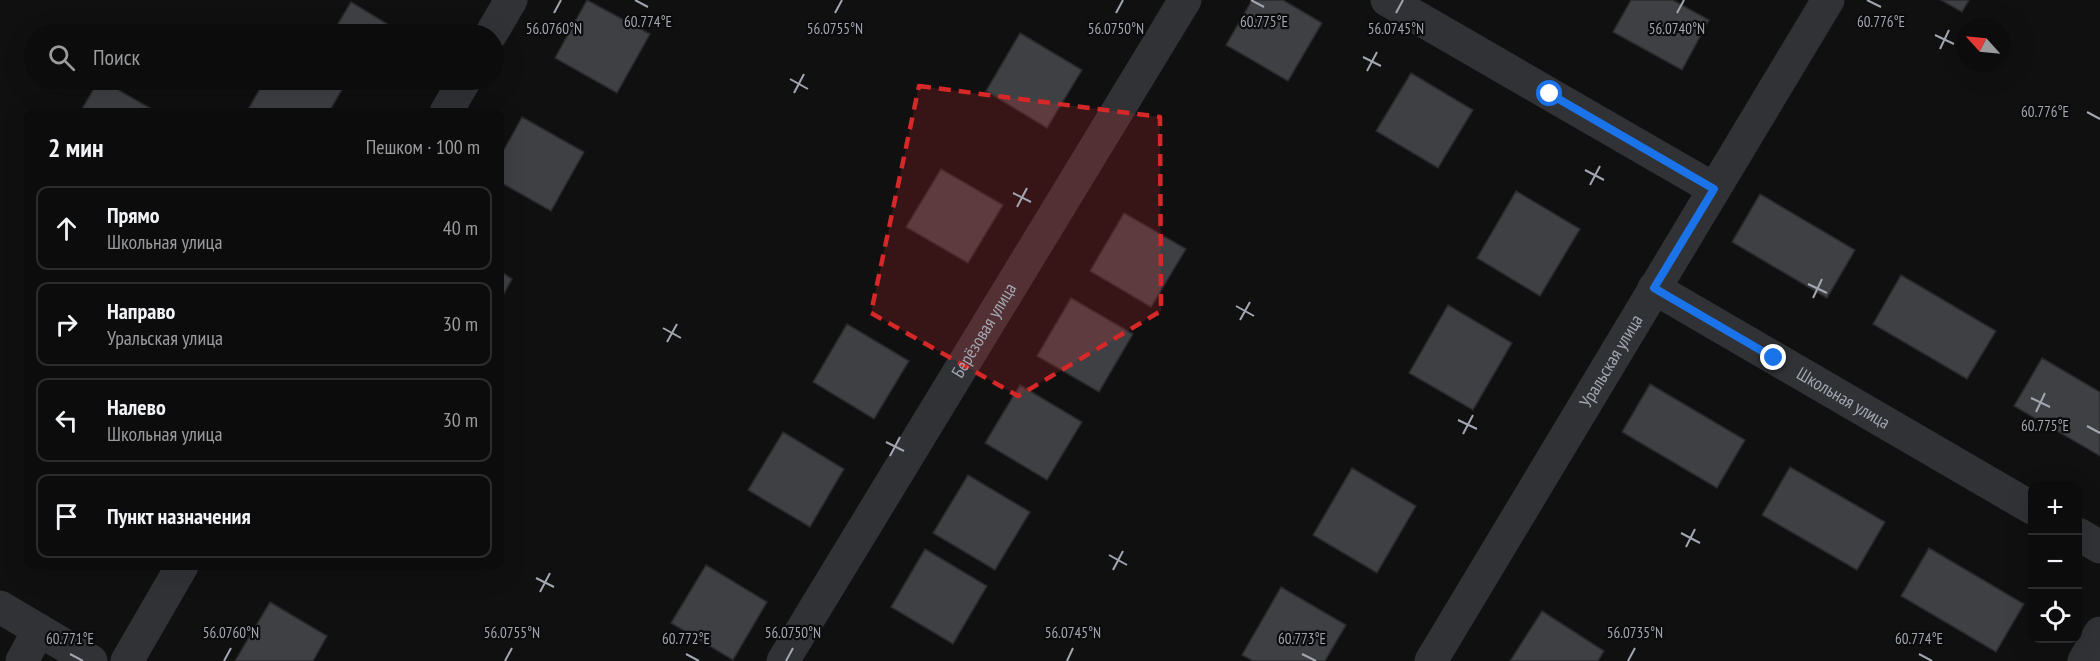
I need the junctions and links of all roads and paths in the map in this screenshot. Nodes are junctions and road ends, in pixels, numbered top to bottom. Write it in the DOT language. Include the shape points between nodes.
graph roads {
  1 [pos="511,0"];
  2 [pos="1185,0"];
  3 [pos="1387,0"];
  4 [pos="1828,0"];
  5 [pos="497,24"];
  6 [pos="459,90"];
  7 [pos="448,108"];
  8 [pos="1714,189"];
  9 [pos="1654,288"];
  10 [pos="2028,506"];
  11 [pos="2080,535"];
  12 [pos="2100,547"];
  13 [pos="180,570"];
  14 [pos="0,607"];
  15 [pos="39,630"];
  16 [pos="2100,633"];
  17 [pos="21,661"];
  18 [pos="91,661"];
  19 [pos="127,661"];
  20 [pos="783,661"];
  21 [pos="1431,661"];
  22 [pos="2084,661"];
  1 -- 5 [label="street"];
  2 -- 20 [label="street, Берёзовая улица"];
  3 -- 8 [label="street"];
  4 -- 8 [label="street, Уральская улица"];
  6 -- 7 [label="street"];
  8 -- 9 [label="street, Уральская улица"];
  9 -- 10 [label="street, Школьная улица"];
  9 -- 21 [label="street, Уральская улица"];
  11 -- 12 [label="street"];
  13 -- 19 [label="street"];
  14 -- 15 [label="street"];
  15 -- 17 [label="street"];
  15 -- 18 [label="street"];
  16 -- 22 [label="street"];
}
